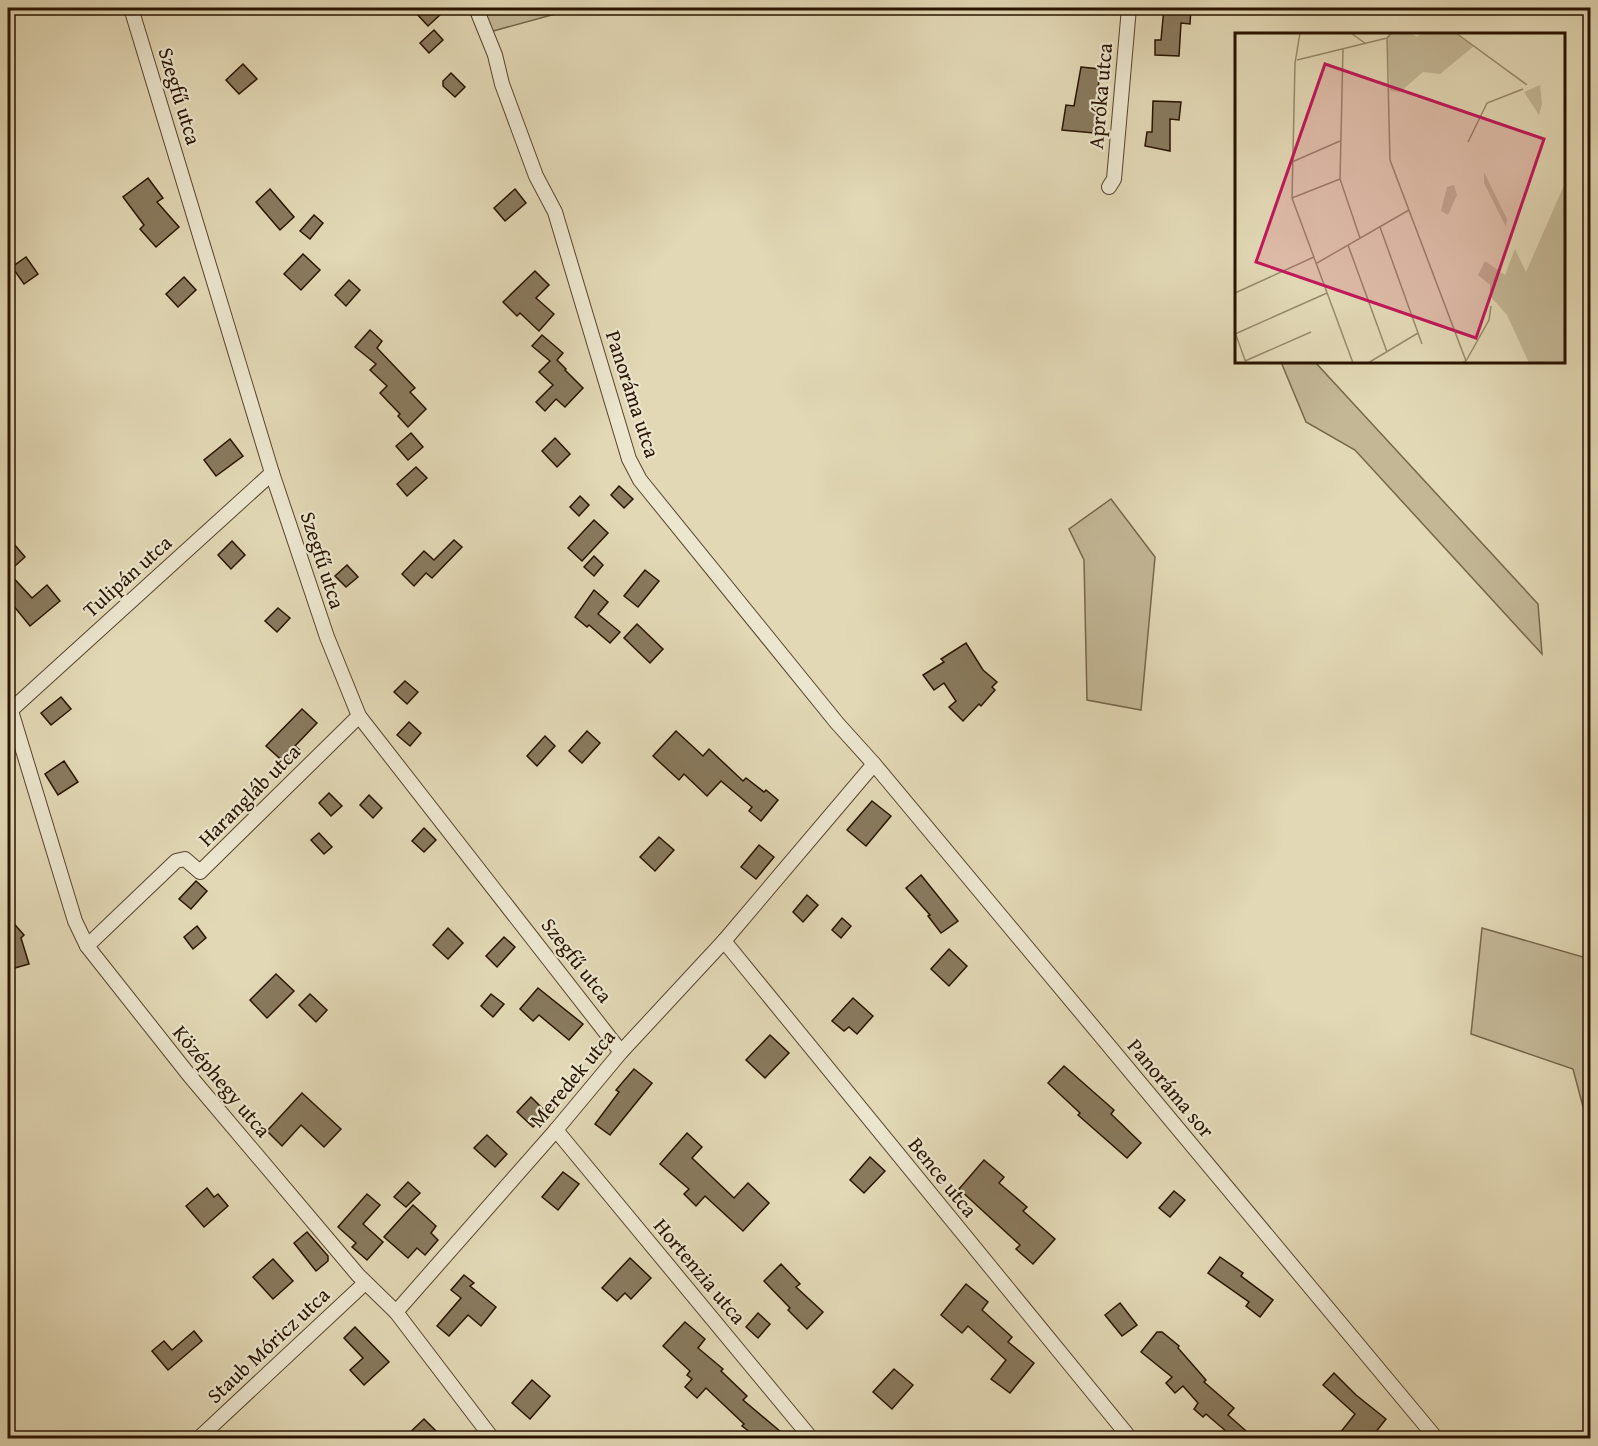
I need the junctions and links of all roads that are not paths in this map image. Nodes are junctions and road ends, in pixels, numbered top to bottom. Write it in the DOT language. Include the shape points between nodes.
graph roads {
  1 [pos="131,8"];
  2 [pos="476,8"];
  3 [pos="1130,8"];
  4 [pos="1109,187"];
  5 [pos="272,473"];
  6 [pos="9,706"];
  7 [pos="359,716"];
  8 [pos="874,764"];
  9 [pos="724,942"];
  10 [pos="87,946"];
  11 [pos="621,1052"];
  12 [pos="556,1130"];
  13 [pos="365,1282"];
  14 [pos="396,1312"];
  15 [pos="199,1438"];
  16 [pos="492,1438"];
  17 [pos="811,1438"];
  18 [pos="1130,1438"];
  19 [pos="1436,1438"];
  1 -- 5 [label="street, Szegfű utca"];
  2 -- 8 [label="street, Panoráma utca" via="536,176 555,212 629,459 640,480"];
  3 -- 4 [label="street, Apróka utca" via="1114,179"];
  5 -- 6 [label="street, Tulipán utca"];
  5 -- 7 [label="street, Szegfű utca" via="327,637"];
  6 -- 10 [label="street, Középhegy utca" via="75,921"];
  7 -- 10 [label="street, Harangláb utca" via="200,872 185,859 176,861"];
  7 -- 11 [label="street, Szegfű utca"];
  8 -- 9 [label="street, Meredek utca"];
  8 -- 19 [label="street, Panoráma sor"];
  9 -- 11 [label="street, Meredek utca"];
  9 -- 18 [label="street, Bence utca"];
  10 -- 13 [label="street, Középhegy utca" via="189,1075"];
  11 -- 12 [label="street, Meredek utca"];
  12 -- 14 [label="street, Meredek utca"];
  12 -- 17 [label="street, Hortenzia utca"];
  13 -- 14 [label="street, Középhegy utca"];
  13 -- 15 [label="street, Staub Móricz utca"];
  14 -- 16 [label="street, Középhegy utca"];
}
